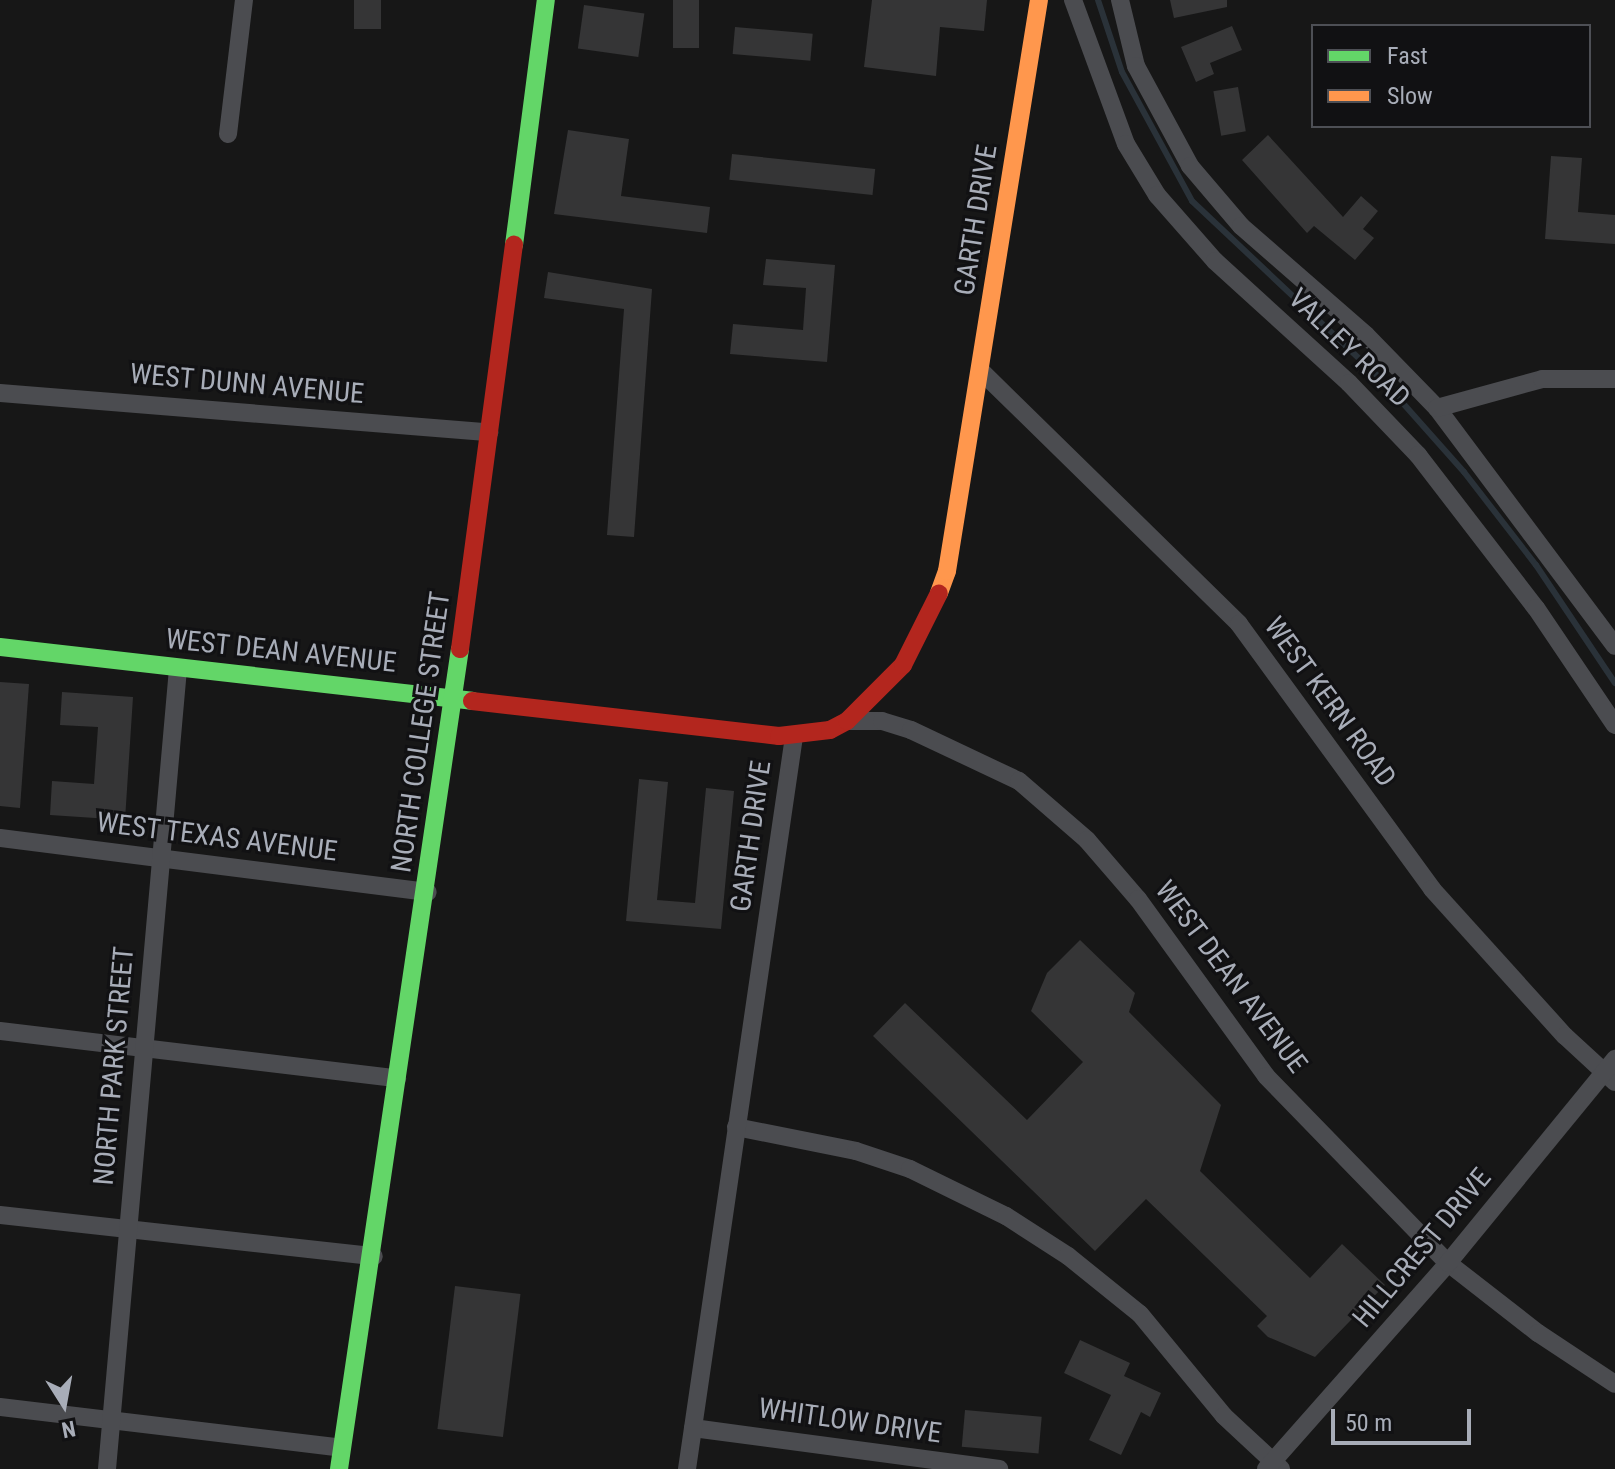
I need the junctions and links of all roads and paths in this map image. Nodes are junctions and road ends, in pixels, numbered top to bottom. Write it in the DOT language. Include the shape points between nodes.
graph roads {
  1 [pos="244,0"];
  2 [pos="546,0"];
  3 [pos="1039,0"];
  4 [pos="1073,0"];
  5 [pos="1120,0"];
  6 [pos="228,134"];
  7 [pos="981,371"];
  8 [pos="1615,379"];
  9 [pos="0,393"];
  10 [pos="1437,408"];
  11 [pos="489,432"];
  12 [pos="1615,646"];
  13 [pos="0,647"];
  14 [pos="178,669"];
  15 [pos="455,698"];
  16 [pos="847,721"];
  17 [pos="1615,725"];
  18 [pos="794,736"];
  19 [pos="0,838"];
  20 [pos="160,858"];
  21 [pos="428,892"];
  22 [pos="0,1031"];
  23 [pos="144,1048"];
  24 [pos="1611,1071"];
  25 [pos="397,1078"];
  26 [pos="736,1127"];
  27 [pos="0,1215"];
  28 [pos="129,1229"];
  29 [pos="374,1256"];
  30 [pos="1448,1263"];
  31 [pos="1615,1384"];
  32 [pos="0,1407"];
  33 [pos="112,1420"];
  34 [pos="693,1428"];
  35 [pos="342,1448"];
  36 [pos="1274,1467"];
  37 [pos="107,1469"];
  38 [pos="339,1469"];
  39 [pos="687,1469"];
  40 [pos="999,1469"];
  1 -- 6 [label="street"];
  2 -- 11 [label="street, NORTH COLLEGE STREET"];
  3 -- 7 [label="street, GARTH DRIVE"];
  4 -- 17 [label="street, VALLEY ROAD" via="1126,144 1157,195 1215,261 1418,455 1536,608"];
  5 -- 10 [label="street" via="1136,66 1190,166 1241,226 1366,335"];
  7 -- 16 [label="street, GARTH DRIVE" via="950,556 928,623 903,665"];
  7 -- 24 [label="street, WEST KERN ROAD" via="1239,624 1432,889"];
  8 -- 10 [label="street" via="1542,379"];
  9 -- 11 [label="street, WEST DUNN AVENUE"];
  10 -- 12 [label="street"];
  11 -- 15 [label="street, NORTH COLLEGE STREET"];
  13 -- 14 [label="street, WEST DEAN AVENUE"];
  14 -- 15 [label="street, WEST DEAN AVENUE"];
  14 -- 20 [label="street, NORTH PARK STREET"];
  15 -- 18 [label="street, WEST DEAN AVENUE"];
  15 -- 21 [label="street, NORTH COLLEGE STREET"];
  16 -- 18 [label="street, GARTH DRIVE" via="830,730"];
  16 -- 30 [label="street, WEST DEAN AVENUE" via="882,721 977,757 1019,781 1087,840 1169,940 1266,1076"];
  18 -- 26 [label="street, GARTH DRIVE"];
  19 -- 20 [label="street, WEST TEXAS AVENUE"];
  20 -- 21 [label="street, WEST TEXAS AVENUE"];
  20 -- 23 [label="street, NORTH PARK STREET"];
  21 -- 25 [label="street, NORTH COLLEGE STREET"];
  22 -- 23 [label="street"];
  23 -- 25 [label="street"];
  23 -- 28 [label="street, NORTH PARK STREET"];
  24 -- 30 [label="street, HILLCREST DRIVE"];
  25 -- 29 [label="street, NORTH COLLEGE STREET"];
  26 -- 34 [label="street, GARTH DRIVE"];
  26 -- 36 [label="street" via="812,1139 869,1156 1006,1216 1068,1256 1140,1314 1224,1416"];
  27 -- 28 [label="street"];
  28 -- 29 [label="street"];
  28 -- 33 [label="street, NORTH PARK STREET"];
  29 -- 35 [label="street, NORTH COLLEGE STREET"];
  30 -- 31 [label="street, WEST DEAN AVENUE"];
  30 -- 36 [label="street, HILLCREST DRIVE"];
  32 -- 33 [label="street"];
  33 -- 35 [label="street"];
  33 -- 37 [label="street, NORTH PARK STREET"];
  34 -- 39 [label="street, GARTH DRIVE"];
  34 -- 40 [label="street, WHITLOW DRIVE"];
  35 -- 38 [label="street, NORTH COLLEGE STREET"];
}
